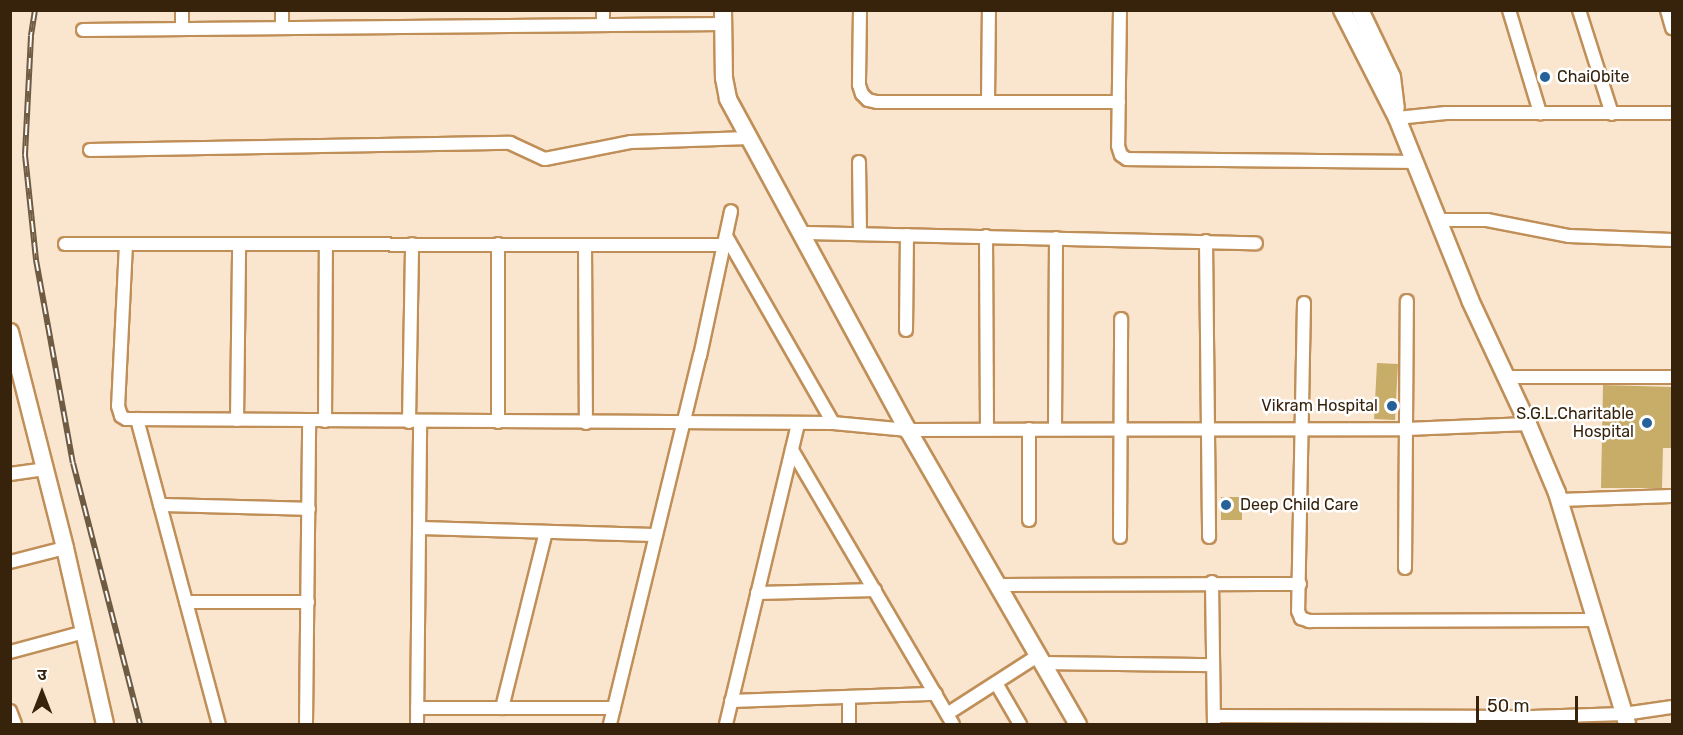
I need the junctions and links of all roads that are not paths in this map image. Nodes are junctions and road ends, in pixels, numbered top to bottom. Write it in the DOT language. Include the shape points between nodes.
graph roads {
  1 [pos="182,10"];
  2 [pos="282,10"];
  3 [pos="603,10"];
  4 [pos="860,10"];
  5 [pos="989,10"];
  6 [pos="1120,10"];
  7 [pos="1342,10"];
  8 [pos="1360,10"];
  9 [pos="1509,10"];
  10 [pos="1579,10"];
  11 [pos="1667,10"];
  12 [pos="723,17"];
  13 [pos="603,25"];
  14 [pos="282,28"];
  15 [pos="1672,28"];
  16 [pos="182,29"];
  17 [pos="83,30"];
  18 [pos="988,101"];
  19 [pos="1119,102"];
  20 [pos="1540,113"];
  21 [pos="1672,113"];
  22 [pos="1612,114"];
  23 [pos="1396,118"];
  24 [pos="749,138"];
  25 [pos="90,150"];
  26 [pos="860,162"];
  27 [pos="1415,162"];
  28 [pos="731,211"];
  29 [pos="1438,220"];
  30 [pos="802,233"];
  31 [pos="860,234"];
  32 [pos="907,235"];
  33 [pos="986,236"];
  34 [pos="1056,238"];
  35 [pos="725,240"];
  36 [pos="1672,240"];
  37 [pos="1206,242"];
  38 [pos="1256,243"];
  39 [pos="65,244"];
  40 [pos="126,244"];
  41 [pos="239,244"];
  42 [pos="326,244"];
  43 [pos="412,244"];
  44 [pos="498,244"];
  45 [pos="585,245"];
  46 [pos="1407,301"];
  47 [pos="1304,303"];
  48 [pos="1121,319"];
  49 [pos="906,330"];
  50 [pos="10,332"];
  51 [pos="16,374"];
  52 [pos="1504,377"];
  53 [pos="1672,377"];
  54 [pos="137,419"];
  55 [pos="237,420"];
  56 [pos="309,421"];
  57 [pos="325,421"];
  58 [pos="415,422"];
  59 [pos="498,422"];
  60 [pos="586,423"];
  61 [pos="798,423"];
  62 [pos="833,423"];
  63 [pos="683,424"];
  64 [pos="1528,424"];
  65 [pos="987,429"];
  66 [pos="1029,429"];
  67 [pos="1055,429"];
  68 [pos="1120,429"];
  69 [pos="1206,429"];
  70 [pos="1302,429"];
  71 [pos="1406,429"];
  72 [pos="908,430"];
  73 [pos="792,450"];
  74 [pos="45,470"];
  75 [pos="10,474"];
  76 [pos="1672,496"];
  77 [pos="1559,500"];
  78 [pos="160,505"];
  79 [pos="309,509"];
  80 [pos="1029,520"];
  81 [pos="419,528"];
  82 [pos="546,532"];
  83 [pos="656,535"];
  84 [pos="1120,537"];
  85 [pos="1209,537"];
  86 [pos="65,548"];
  87 [pos="10,562"];
  88 [pos="1406,567"];
  89 [pos="1212,582"];
  90 [pos="1300,584"];
  91 [pos="999,585"];
  92 [pos="875,591"];
  93 [pos="757,592"];
  94 [pos="186,602"];
  95 [pos="308,602"];
  96 [pos="1595,620"];
  97 [pos="84,632"];
  98 [pos="10,652"];
  99 [pos="1042,659"];
  100 [pos="1213,665"];
  101 [pos="996,683"];
  102 [pos="936,694"];
  103 [pos="849,697"];
  104 [pos="731,701"];
  105 [pos="1672,707"];
  106 [pos="417,708"];
  107 [pos="502,708"];
  108 [pos="614,708"];
  109 [pos="10,711"];
  110 [pos="950,719"];
  111 [pos="1625,719"];
  112 [pos="1214,720"];
  113 [pos="1353,720"];
  114 [pos="1531,721"];
  115 [pos="15,724"];
  116 [pos="104,724"];
  117 [pos="219,724"];
  118 [pos="306,724"];
  119 [pos="417,724"];
  120 [pos="610,724"];
  121 [pos="726,724"];
  122 [pos="849,724"];
  123 [pos="1020,724"];
  124 [pos="1078,724"];
  1 -- 16 [label="street"];
  2 -- 14 [label="street"];
  3 -- 13 [label="street"];
  4 -- 18 [label="street" via="860,85 868,100"];
  5 -- 18 [label="street"];
  6 -- 19 [label="street"];
  7 -- 23 [label="street"];
  8 -- 23 [label="street" via="1392,77"];
  9 -- 20 [label="street"];
  10 -- 22 [label="street"];
  11 -- 15 [label="street"];
  12 -- 13 [label="street"];
  12 -- 24 [label="street" via="728,99"];
  13 -- 14 [label="street"];
  14 -- 16 [label="street"];
  16 -- 17 [label="street"];
  18 -- 19 [label="street"];
  19 -- 27 [label="street" via="1118,146 1127,159"];
  20 -- 22 [label="street"];
  20 -- 23 [label="street" via="1446,113"];
  21 -- 22 [label="street"];
  23 -- 27 [label="street"];
  24 -- 25 [label="street" via="631,142 545,159 510,143"];
  24 -- 30 [label="street"];
  26 -- 31 [label="street"];
  27 -- 29 [label="street"];
  28 -- 35 [label="street"];
  29 -- 36 [label="street" via="1487,220 1569,236"];
  29 -- 52 [label="street"];
  30 -- 31 [label="street"];
  30 -- 72 [label="street"];
  31 -- 32 [label="street"];
  32 -- 33 [label="street"];
  32 -- 49 [label="street"];
  33 -- 34 [label="street"];
  33 -- 65 [label="street"];
  34 -- 37 [label="street"];
  34 -- 67 [label="street"];
  35 -- 45 [label="street"];
  35 -- 62 [label="street"];
  35 -- 63 [label="street"];
  37 -- 38 [label="street"];
  37 -- 69 [label="street"];
  39 -- 40 [label="street"];
  40 -- 41 [label="street"];
  40 -- 54 [label="street" via="118,412 126,419"];
  41 -- 42 [label="street"];
  41 -- 55 [label="street"];
  42 -- 43 [label="street"];
  42 -- 57 [label="street"];
  43 -- 44 [label="street"];
  43 -- 58 [label="street"];
  44 -- 45 [label="street"];
  44 -- 59 [label="street"];
  45 -- 60 [label="street"];
  46 -- 71 [label="street"];
  47 -- 70 [label="street"];
  48 -- 68 [label="street"];
  50 -- 51 [label="street"];
  51 -- 74 [label="street"];
  52 -- 53 [label="street"];
  52 -- 64 [label="street"];
  54 -- 55 [label="street"];
  54 -- 78 [label="street"];
  55 -- 56 [label="street"];
  56 -- 57 [label="street"];
  56 -- 79 [label="street"];
  57 -- 58 [label="street"];
  58 -- 59 [label="street"];
  58 -- 81 [label="street"];
  59 -- 60 [label="street"];
  60 -- 63 [label="street"];
  61 -- 62 [label="street"];
  61 -- 63 [label="street"];
  61 -- 73 [label="street"];
  62 -- 72 [label="street"];
  63 -- 83 [label="street"];
  64 -- 71 [label="street"];
  64 -- 77 [label="street"];
  65 -- 66 [label="street"];
  65 -- 72 [label="street"];
  66 -- 67 [label="street"];
  66 -- 80 [label="street"];
  67 -- 68 [label="street"];
  68 -- 69 [label="street"];
  68 -- 84 [label="street"];
  69 -- 70 [label="street"];
  69 -- 85 [label="street"];
  70 -- 71 [label="street"];
  70 -- 90 [label="street"];
  71 -- 88 [label="street"];
  72 -- 91 [label="street"];
  73 -- 92 [label="street"];
  73 -- 93 [label="street"];
  74 -- 75 [label="street"];
  74 -- 86 [label="street"];
  76 -- 77 [label="street"];
  77 -- 96 [label="street"];
  78 -- 79 [label="street"];
  78 -- 94 [label="street"];
  79 -- 95 [label="street"];
  81 -- 82 [label="street"];
  81 -- 106 [label="street"];
  82 -- 83 [label="street"];
  82 -- 107 [label="street"];
  83 -- 108 [label="street"];
  86 -- 87 [label="street"];
  86 -- 97 [label="street"];
  89 -- 90 [label="street"];
  89 -- 91 [label="street"];
  89 -- 100 [label="street"];
  90 -- 96 [label="street" via="1298,611 1308,621"];
  91 -- 99 [label="street"];
  92 -- 93 [label="street"];
  92 -- 102 [label="street"];
  93 -- 104 [label="street"];
  94 -- 95 [label="street"];
  94 -- 117 [label="street"];
  95 -- 118 [label="street"];
  96 -- 111 [label="street"];
  97 -- 98 [label="street"];
  97 -- 116 [label="street"];
  99 -- 100 [label="street"];
  99 -- 101 [label="street"];
  99 -- 124 [label="street"];
  100 -- 112 [label="street"];
  101 -- 110 [label="street"];
  101 -- 123 [label="street"];
  102 -- 103 [label="street"];
  102 -- 110 [label="street"];
  103 -- 104 [label="street"];
  103 -- 122 [label="street"];
  104 -- 121 [label="street"];
  105 -- 111 [label="street"];
  106 -- 107 [label="street"];
  106 -- 119 [label="street"];
  107 -- 108 [label="street"];
  108 -- 120 [label="street"];
  109 -- 115 [label="street"];
  111 -- 114 [label="street"];
  112 -- 113 [label="street"];
  113 -- 114 [label="street"];
}
